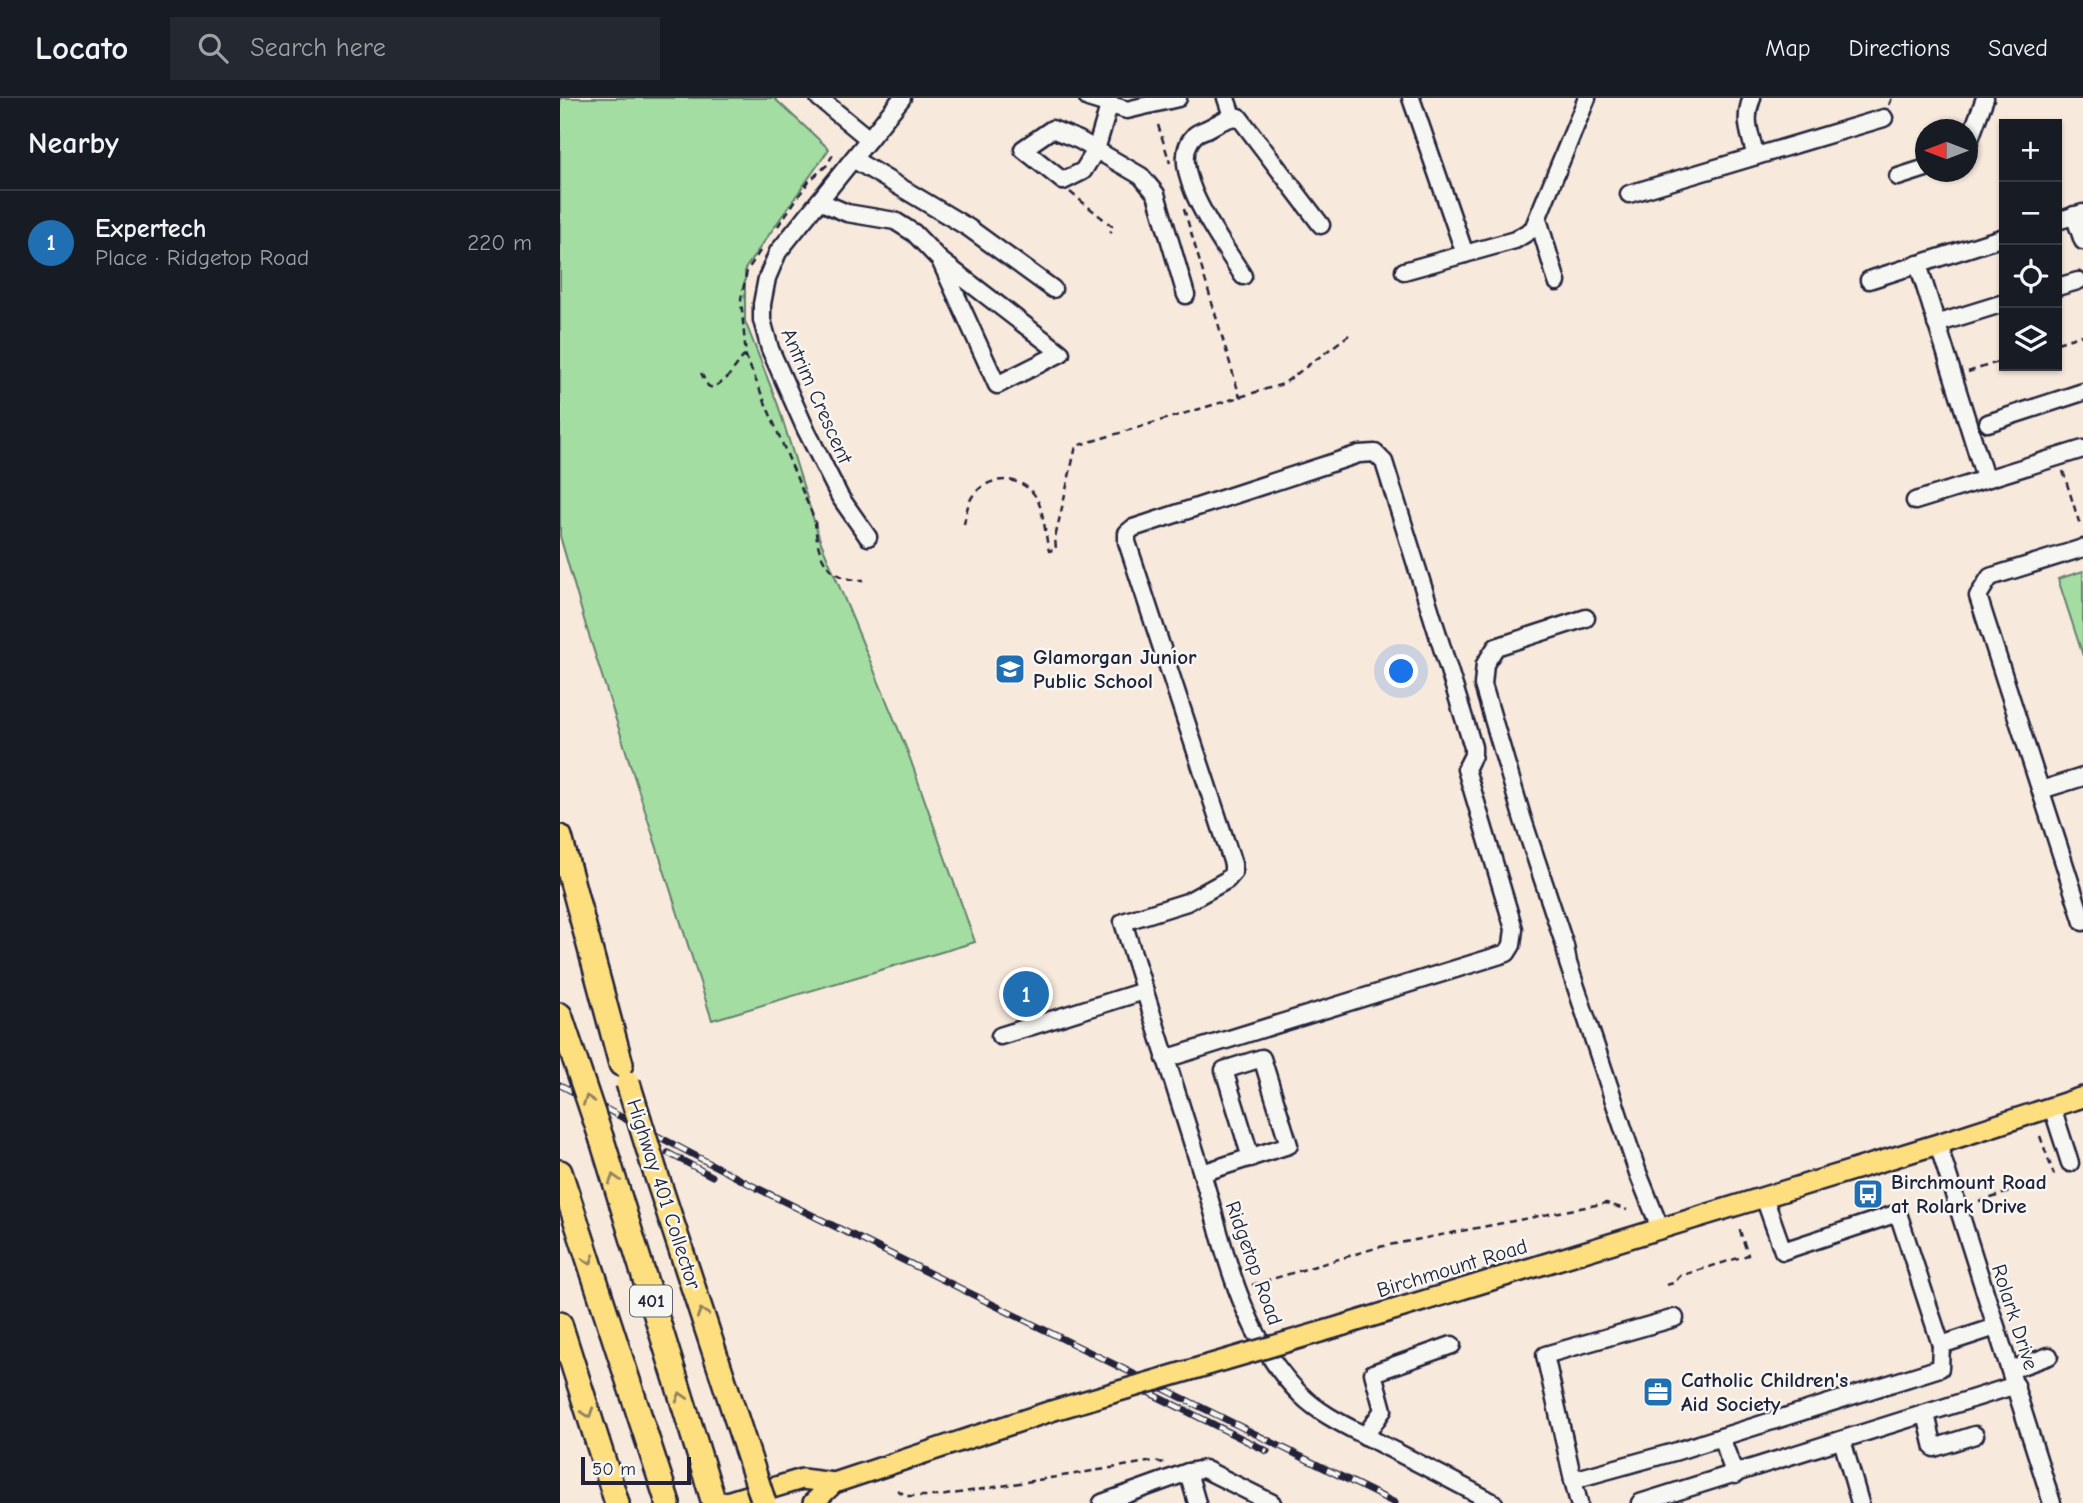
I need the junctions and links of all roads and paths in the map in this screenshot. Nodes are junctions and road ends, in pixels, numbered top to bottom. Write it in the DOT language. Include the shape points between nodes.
graph roads {
  1 [pos="819,98"];
  2 [pos="902,98"];
  3 [pos="1178,98"];
  4 [pos="1226,98"];
  5 [pos="1411,98"];
  6 [pos="1587,98"];
  7 [pos="1752,98"];
  8 [pos="1985,98"];
  9 [pos="1092,99"];
  10 [pos="1109,106"];
  11 [pos="1232,116"];
  12 [pos="1884,118"];
  13 [pos="1977,119"];
  14 [pos="1158,125"];
  15 [pos="869,139"];
  16 [pos="1756,156"];
  17 [pos="853,159"];
  18 [pos="1170,164"];
  19 [pos="1915,172"];
  20 [pos="1898,177"];
  21 [pos="1629,194"];
  22 [pos="820,201"];
  23 [pos="1182,203"];
  24 [pos="2079,214"];
  25 [pos="1538,219"];
  26 [pos="2062,219"];
  27 [pos="1321,225"];
  28 [pos="1999,239"];
  29 [pos="2083,241"];
  30 [pos="1465,254"];
  31 [pos="940,260"];
  32 [pos="1918,264"];
  33 [pos="1404,271"];
  34 [pos="1243,276"];
  35 [pos="1869,280"];
  36 [pos="2078,281"];
  37 [pos="1557,282"];
  38 [pos="2062,286"];
  39 [pos="1052,289"];
  40 [pos="1186,295"];
  41 [pos="1999,305"];
  42 [pos="1936,324"];
  43 [pos="1349,335"];
  44 [pos="2083,335"];
  45 [pos="2062,342"];
  46 [pos="746,353"];
  47 [pos="1999,362"];
  48 [pos="701,373"];
  49 [pos="1953,377"];
  50 [pos="2083,392"];
  51 [pos="1240,397"];
  52 [pos="1988,423"];
  53 [pos="2083,449"];
  54 [pos="2061,464"];
  55 [pos="1985,478"];
  56 [pos="1915,501"];
  57 [pos="964,524"];
  58 [pos="2080,525"];
  59 [pos="868,537"];
  60 [pos="2083,548"];
  61 [pos="1586,618"];
  62 [pos="2083,776"];
  63 [pos="2040,790"];
  64 [pos="560,837"];
  65 [pos="2077,884"];
  66 [pos="560,887"];
  67 [pos="2083,922"];
  68 [pos="1144,991"];
  69 [pos="560,1016"];
  70 [pos="1000,1036"];
  71 [pos="1165,1059"];
  72 [pos="625,1074"];
  73 [pos="2083,1097"];
  74 [pos="2052,1107"];
  75 [pos="2040,1136"];
  76 [pos="1938,1144"];
  77 [pos="1251,1158"];
  78 [pos="2070,1163"];
  79 [pos="560,1172"];
  80 [pos="1202,1173"];
  81 [pos="2054,1175"];
  82 [pos="2030,1185"];
  83 [pos="1764,1197"];
  84 [pos="1979,1202"];
  85 [pos="1627,1210"];
  86 [pos="1660,1228"];
  87 [pos="1739,1228"];
  88 [pos="1666,1285"];
  89 [pos="1238,1290"];
  90 [pos="1675,1318"];
  91 [pos="560,1324"];
  92 [pos="1996,1327"];
  93 [pos="1452,1345"];
  94 [pos="1941,1345"];
  95 [pos="2049,1356"];
  96 [pos="2013,1378"];
  97 [pos="1926,1414"];
  98 [pos="1975,1435"];
  99 [pos="1366,1436"];
  100 [pos="1721,1437"];
  101 [pos="1842,1440"];
  102 [pos="1166,1463"];
  103 [pos="1188,1472"];
  104 [pos="1735,1475"];
  105 [pos="1573,1480"];
  106 [pos="834,1483"];
  107 [pos="897,1490"];
  108 [pos="615,1497"];
  109 [pos="668,1503"];
  110 [pos="714,1503"];
  111 [pos="723,1503"];
  112 [pos="764,1503"];
  113 [pos="813,1503"];
  114 [pos="1102,1503"];
  115 [pos="1197,1503"];
  116 [pos="1272,1503"];
  117 [pos="1494,1503"];
  118 [pos="1579,1503"];
  119 [pos="1640,1503"];
  120 [pos="1860,1503"];
  121 [pos="2052,1503"];
  1 -- 15 [label="street"];
  2 -- 15 [label="street, Antrim Crescent"];
  3 -- 10 [label="street" via="1127,110"];
  4 -- 11 [label="street"];
  5 -- 30 [label="street"];
  6 -- 25 [label="street"];
  7 -- 16 [label="street" via="1746,122"];
  8 -- 13 [label="street"];
  9 -- 10 [label="street"];
  10 -- 40 [label="street" via="1096,150 1141,176 1156,194"];
  11 -- 27 [label="street" via="1239,117"];
  11 -- 34 [label="street" via="1195,135 1184,159 1190,188"];
  12 -- 16 [label="street"];
  14 -- 18 [label="path"];
  15 -- 17 [label="street, Antrim Crescent"];
  16 -- 21 [label="street"];
  17 -- 22 [label="street, Antrim Crescent"];
  17 -- 39 [label="street" via="970,228"];
  19 -- 20 [label="street"];
  22 -- 31 [label="street" via="847,212 895,220"];
  22 -- 59 [label="street, Antrim Crescent" via="771,265 762,320 774,360 806,430 840,497"];
  23 -- 51 [label="path"];
  24 -- 26 [label="street"];
  24 -- 29 [label="street"];
  25 -- 30 [label="street" via="1520,238"];
  25 -- 37 [label="street"];
  28 -- 32 [label="street"];
  30 -- 33 [label="street"];
  31 -- 31 [label="street" via="1017,322 1061,353 997,385"];
  32 -- 35 [label="street"];
  32 -- 42 [label="street"];
  36 -- 38 [label="street"];
  41 -- 42 [label="street"];
  42 -- 49 [label="street"];
  43 -- 51 [label="path" via="1283,384"];
  44 -- 45 [label="path"];
  46 -- 48 [label="path" via="713,388"];
  47 -- 49 [label="path"];
  49 -- 55 [label="street"];
  50 -- 52 [label="street"];
  51 -- 57 [label="path" via="1076,446 1056,549 1049,551 1034,493 1017,480 981,487 971,499"];
  53 -- 55 [label="street"];
  54 -- 58 [label="path"];
  55 -- 56 [label="street"];
  60 -- 63 [label="street" via="1990,577 1978,596"];
  61 -- 86 [label="street" via="1496,647 1485,664 1483,685 1569,963"];
  62 -- 63 [label="street"];
  63 -- 65 [label="street"];
  64 -- 72 [label="highway"];
  65 -- 67 [label="street"];
  66 -- 72 [label="highway, Highway 401 Collector / 401"];
  68 -- 70 [label="street"];
  68 -- 71 [label="street, Ridgetop Road"];
  68 -- 71 [label="street, Ridgetop Road" via="1124,922 1187,902 1227,880 1233,864 1127,533 1359,454 1375,453 1384,462 1473,747 1466,768 1514,929 1512,945 1507,953"];
  110 -- 69 [label="highway, 401, one-way, bridge"];
  71 -- 80 [label="street, Ridgetop Road"];
  112 -- 72 [label="highway, Highway 401 Collector / 401, one-way, bridge"];
  73 -- 74 [label="main road, Birchmount Road"];
  74 -- 76 [label="main road, Birchmount Road"];
  74 -- 78 [label="street"];
  75 -- 81 [label="path"];
  76 -- 83 [label="main road, Birchmount Road"];
  76 -- 92 [label="street, Rolark Drive"];
  77 -- 77 [label="street" via="1289,1145 1262,1058 1224,1070"];
  77 -- 80 [label="street"];
  79 -- 109 [label="highway, 401, one-way"];
  80 -- 89 [label="street, Ridgetop Road"];
  82 -- 84 [label="path"];
  83 -- 86 [label="main road, Birchmount Road"];
  83 -- 94 [label="street" via="1783,1251 1898,1213"];
  85 -- 89 [label="path" via="1606,1203 1392,1244"];
  86 -- 106 [label="main road, Birchmount Road, bridge" via="1051,1411"];
  87 -- 88 [label="path" via="1748,1255 1680,1276"];
  89 -- 99 [label="street, Ridgetop Road" via="1254,1330 1283,1375 1316,1408"];
  90 -- 105 [label="street" via="1545,1355"];
  91 -- 108 [label="highway, one-way"];
  92 -- 94 [label="street"];
  92 -- 96 [label="street, Rolark Drive"];
  93 -- 99 [label="street" via="1373,1373 1383,1410"];
  94 -- 100 [label="street" via="1940,1368"];
  95 -- 96 [label="street"];
  96 -- 97 [label="street"];
  96 -- 121 [label="street, Rolark Drive"];
  97 -- 98 [label="street" via="1934,1448"];
  97 -- 101 [label="street"];
  99 -- 117 [label="street, Ridgetop Road"];
  100 -- 104 [label="street"];
  100 -- 105 [label="street"];
  101 -- 104 [label="street"];
  101 -- 120 [label="street"];
  102 -- 107 [label="path" via="1154,1461 940,1496 907,1496"];
  103 -- 114 [label="street"];
  103 -- 115 [label="street"];
  103 -- 116 [label="street" via="1204,1469"];
  104 -- 119 [label="street"];
  105 -- 118 [label="street"];
  106 -- 111 [label="main road, Birchmount Road" via="802,1479"];
  106 -- 113 [label="main road, Birchmount Road"];
}
